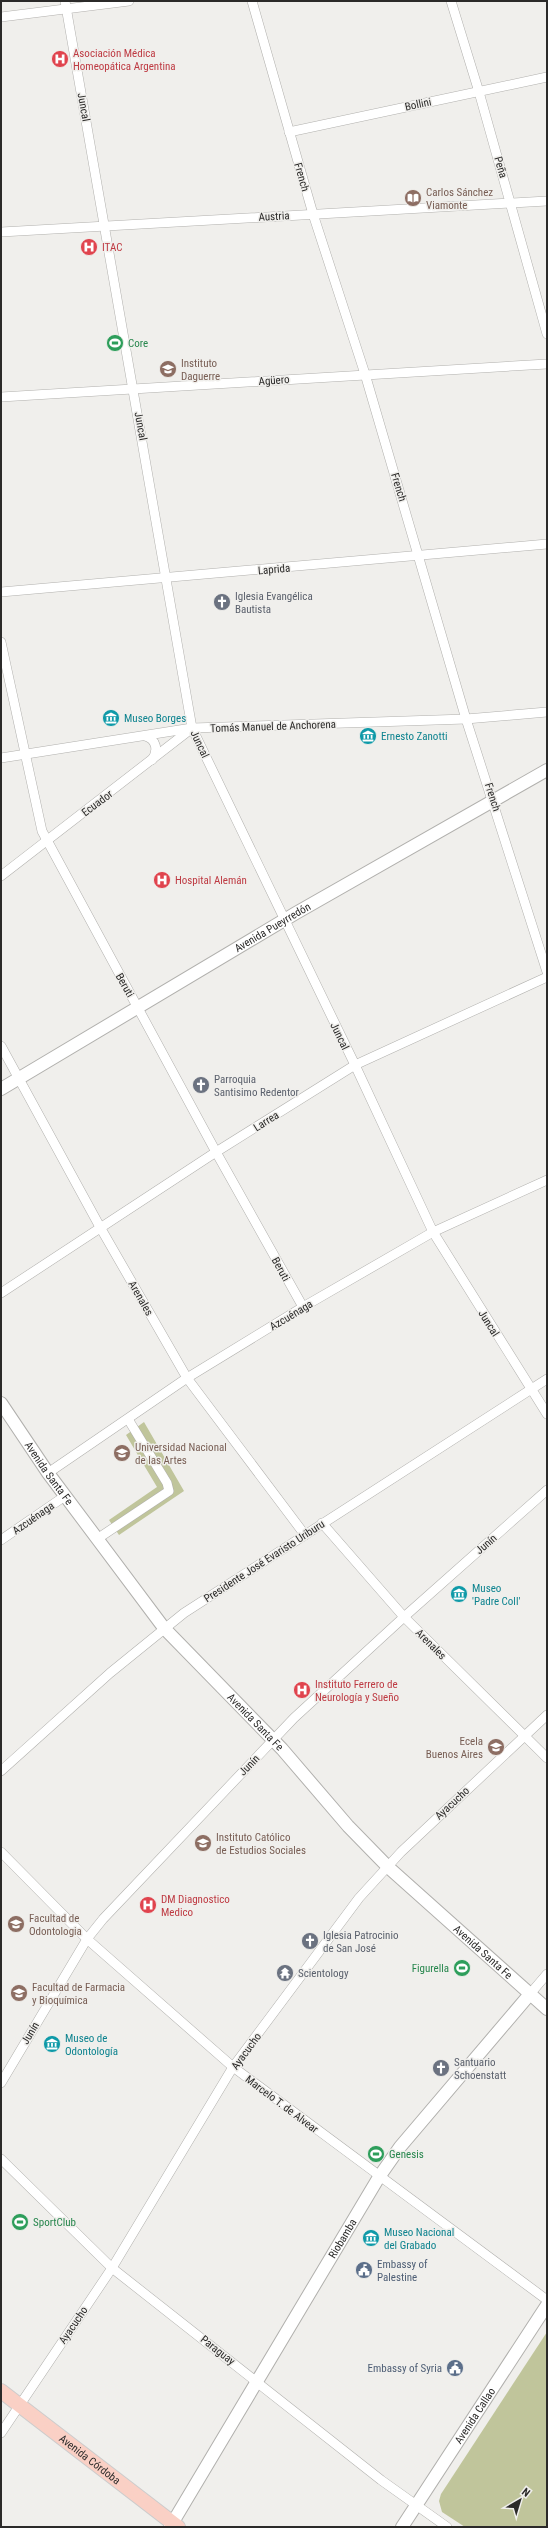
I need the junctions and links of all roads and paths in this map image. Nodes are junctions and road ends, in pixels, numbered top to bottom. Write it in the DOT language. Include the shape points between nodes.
graph roads {
  1 [pos="129,1"];
  2 [pos="252,1"];
  3 [pos="451,1"];
  4 [pos="66,5"];
  5 [pos="1,17"];
  6 [pos="547,77"];
  7 [pos="479,92"];
  8 [pos="289,132"];
  9 [pos="547,200"];
  10 [pos="511,203"];
  11 [pos="313,214"];
  12 [pos="106,226"];
  13 [pos="1,232"];
  14 [pos="547,334"];
  15 [pos="547,364"];
  16 [pos="365,374"];
  17 [pos="134,389"];
  18 [pos="1,397"];
  19 [pos="547,544"];
  20 [pos="420,555"];
  21 [pos="167,578"];
  22 [pos="1,592"];
  23 [pos="1,642"];
  24 [pos="547,712"];
  25 [pos="466,719"];
  26 [pos="192,728"];
  27 [pos="145,736"];
  28 [pos="25,754"];
  29 [pos="1,758"];
  30 [pos="152,761"];
  31 [pos="547,770"];
  32 [pos="494,799"];
  33 [pos="47,842"];
  34 [pos="1,876"];
  35 [pos="284,920"];
  36 [pos="547,972"];
  37 [pos="547,977"];
  38 [pos="138,1006"];
  39 [pos="1,1046"];
  40 [pos="355,1065"];
  41 [pos="19,1078"];
  42 [pos="1,1089"];
  43 [pos="216,1152"];
  44 [pos="547,1180"];
  45 [pos="100,1227"];
  46 [pos="433,1232"];
  47 [pos="1,1293"];
  48 [pos="303,1307"];
  49 [pos="187,1378"];
  50 [pos="547,1379"];
  51 [pos="530,1389"];
  52 [pos="1,1403"];
  53 [pos="547,1414"];
  54 [pos="128,1419"];
  55 [pos="48,1474"];
  56 [pos="547,1490"];
  57 [pos="64,1496"];
  58 [pos="322,1524"];
  59 [pos="305,1535"];
  60 [pos="97,1539"];
  61 [pos="1,1540"];
  62 [pos="404,1617"];
  63 [pos="164,1628"];
  64 [pos="547,1714"];
  65 [pos="523,1736"];
  66 [pos="273,1740"];
  67 [pos="547,1758"];
  68 [pos="1,1771"];
  69 [pos="1,1852"];
  70 [pos="388,1868"];
  71 [pos="87,1939"];
  72 [pos="547,1974"];
  73 [pos="530,1994"];
  74 [pos="547,2009"];
  75 [pos="234,2067"];
  76 [pos="1,2083"];
  77 [pos="1,2159"];
  78 [pos="379,2177"];
  79 [pos="112,2268"];
  80 [pos="547,2300"];
  81 [pos="547,2305"];
  82 [pos="256,2380"];
  83 [pos="1,2391"];
  84 [pos="20,2404"];
  85 [pos="1,2433"];
  86 [pos="416,2505"];
  87 [pos="174,2526"];
  88 [pos="402,2527"];
  89 [pos="447,2527"];
  1 -- 4 [label="street"];
  2 -- 8 [label="street, French"];
  3 -- 7 [label="street, Peña"];
  4 -- 5 [label="street"];
  4 -- 12 [label="street, Juncal"];
  6 -- 7 [label="street, Bollini"];
  7 -- 8 [label="street, Bollini"];
  7 -- 10 [label="street, Peña"];
  8 -- 11 [label="street, French"];
  9 -- 10 [label="street, Austria"];
  10 -- 11 [label="street, Austria"];
  10 -- 14 [label="street, Peña"];
  11 -- 12 [label="street, Austria"];
  11 -- 16 [label="street, French"];
  12 -- 13 [label="street, Austria"];
  12 -- 17 [label="street, Juncal"];
  15 -- 16 [label="street, Agüero"];
  16 -- 17 [label="street, Agüero"];
  16 -- 20 [label="street, French"];
  17 -- 18 [label="street, Agüero"];
  17 -- 21 [label="street, Juncal"];
  19 -- 20 [label="street, Laprida"];
  20 -- 21 [label="street, Laprida"];
  20 -- 25 [label="street, French"];
  21 -- 22 [label="street, Laprida"];
  21 -- 26 [label="street, Juncal"];
  23 -- 28 [label="street, Beruti"];
  24 -- 25 [label="street, Tomás Manuel de Anchorena"];
  25 -- 26 [label="street, Tomás Manuel de Anchorena"];
  25 -- 32 [label="street, French"];
  26 -- 27 [label="street, Tomás Manuel de Anchorena"];
  26 -- 30 [label="street, Ecuador"];
  26 -- 35 [label="street, Juncal"];
  27 -- 28 [label="street, Tomás Manuel de Anchorena"];
  27 -- 30 [label="street" via="155,744 156,754"];
  28 -- 29 [label="street, Tomás Manuel de Anchorena"];
  28 -- 33 [label="street, Beruti" via="42,831"];
  30 -- 33 [label="street, Ecuador"];
  31 -- 32 [label="main road, Avenida Pueyrredón"];
  32 -- 35 [label="main road, Avenida Pueyrredón"];
  32 -- 36 [label="street, French"];
  33 -- 34 [label="street, Ecuador"];
  33 -- 38 [label="street, Beruti"];
  35 -- 38 [label="main road, Avenida Pueyrredón"];
  35 -- 40 [label="street, Juncal"];
  37 -- 40 [label="street, Larrea"];
  38 -- 41 [label="main road, Avenida Pueyrredón"];
  38 -- 43 [label="street, Beruti"];
  39 -- 41 [label="street, Arenales"];
  40 -- 43 [label="street, Larrea"];
  40 -- 46 [label="street, Juncal"];
  41 -- 42 [label="main road, Avenida Pueyrredón"];
  41 -- 45 [label="street, Arenales"];
  43 -- 45 [label="street, Larrea"];
  43 -- 48 [label="street, Beruti"];
  44 -- 46 [label="street, Azcuénaga"];
  45 -- 47 [label="street, Larrea"];
  45 -- 49 [label="street, Arenales"];
  46 -- 48 [label="street, Azcuénaga"];
  46 -- 51 [label="street, Juncal"];
  48 -- 49 [label="street, Azcuénaga"];
  49 -- 54 [label="street, Azcuénaga"];
  49 -- 59 [label="street, Arenales"];
  50 -- 51 [label="street, Presidente José Evaristo Uriburu"];
  51 -- 53 [label="street, Juncal"];
  51 -- 58 [label="street, Presidente José Evaristo Uriburu"];
  52 -- 55 [label="main road, Avenida Santa Fe"];
  54 -- 55 [label="street, Azcuénaga"];
  54 -- 60 [label="street" via="167,1483 169,1491"];
  55 -- 57 [label="main road, Avenida Santa Fe"];
  56 -- 62 [label="street, Junín"];
  57 -- 60 [label="main road, Avenida Santa Fe"];
  57 -- 61 [label="street, Azcuénaga"];
  58 -- 59 [label="street, Presidente José Evaristo Uriburu"];
  58 -- 62 [label="street, Arenales"];
  59 -- 63 [label="street, Presidente José Evaristo Uriburu"];
  60 -- 63 [label="main road, Avenida Santa Fe"];
  62 -- 65 [label="street, Arenales"];
  62 -- 66 [label="street, Junín"];
  63 -- 66 [label="main road, Avenida Santa Fe"];
  63 -- 68 [label="street, Presidente José Evaristo Uriburu"];
  64 -- 65 [label="street, Ayacucho"];
  65 -- 67 [label="street, Arenales"];
  65 -- 70 [label="street, Ayacucho" via="401,1852"];
  66 -- 70 [label="main road, Avenida Santa Fe"];
  66 -- 71 [label="street, Junín"];
  69 -- 71 [label="street, Marcelo T. de Alvear"];
  70 -- 73 [label="main road, Avenida Santa Fe"];
  70 -- 75 [label="street, Ayacucho" via="359,1898"];
  71 -- 75 [label="street, Marcelo T. de Alvear"];
  71 -- 76 [label="street, Junín"];
  72 -- 73 [label="street, Riobamba"];
  73 -- 74 [label="main road, Avenida Santa Fe"];
  73 -- 78 [label="main road, Riobamba" via="405,2141"];
  75 -- 78 [label="street, Marcelo T. de Alvear"];
  75 -- 79 [label="street, Ayacucho"];
  77 -- 79 [label="street, Paraguay"];
  78 -- 80 [label="street, Marcelo T. de Alvear"];
  78 -- 82 [label="main road, Riobamba"];
  79 -- 82 [label="street, Paraguay"];
  79 -- 84 [label="street, Ayacucho"];
  81 -- 86 [label="main road, Avenida Callao"];
  82 -- 86 [label="street, Paraguay"];
  82 -- 87 [label="main road, Riobamba"];
  83 -- 84 [label="main road, Avenida Córdoba"];
  84 -- 85 [label="street, Ayacucho"];
  84 -- 87 [label="main road, Avenida Córdoba"];
  86 -- 88 [label="main road, Avenida Callao"];
  86 -- 89 [label="street, Paraguay"];
}
